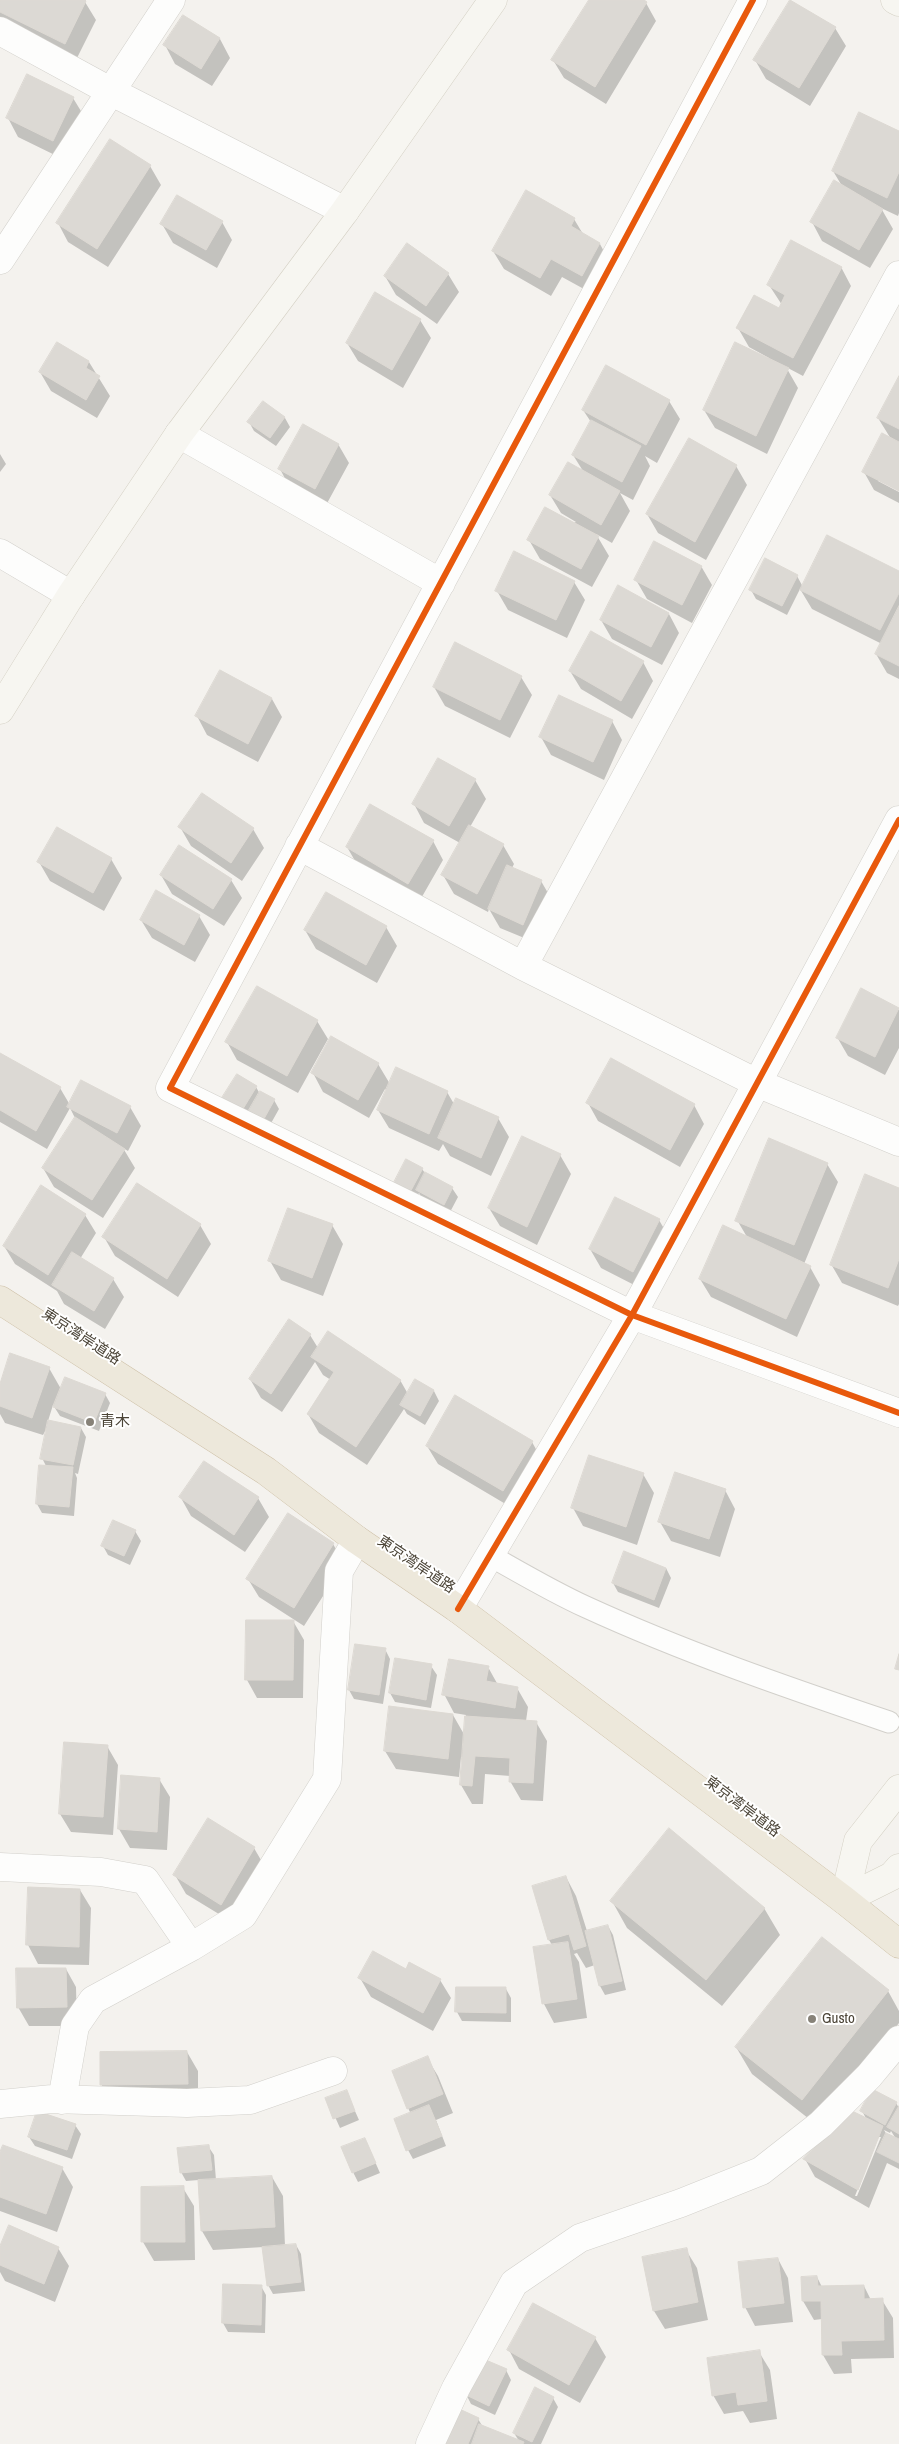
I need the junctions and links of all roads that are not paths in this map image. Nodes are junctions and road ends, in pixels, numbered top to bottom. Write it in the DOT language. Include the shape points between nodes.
graph roads {
  1 [pos="171,0"];
  2 [pos="493,0"];
  3 [pos="753,0"];
  4 [pos="895,0"];
  5 [pos="899,2"];
  6 [pos="0,31"];
  7 [pos="110,91"];
  8 [pos="345,212"];
  9 [pos="0,260"];
  10 [pos="899,275"];
  11 [pos="179,434"];
  12 [pos="0,553"];
  13 [pos="440,583"];
  14 [pos="71,595"];
  15 [pos="0,710"];
  16 [pos="899,820"];
  17 [pos="299,846"];
  18 [pos="523,966"];
  19 [pos="756,1083"];
  20 [pos="899,1142"];
  21 [pos="0,1300"];
  22 [pos="632,1315"];
  23 [pos="899,1413"];
  24 [pos="357,1540"];
  25 [pos="489,1555"];
  26 [pos="458,1609"];
  27 [pos="889,1722"];
  28 [pos="899,1789"];
  29 [pos="0,1868"];
  30 [pos="899,1868"];
  31 [pos="844,1900"];
  32 [pos="899,1944"];
  33 [pos="191,1947"];
  34 [pos="899,2040"];
  35 [pos="333,2071"];
  36 [pos="62,2100"];
  37 [pos="0,2104"];
  38 [pos="430,2444"];
  1 -- 7 [label="street"];
  2 -- 8 [label="street"];
  3 -- 13 [label="street"];
  4 -- 5 [label="street"];
  6 -- 7 [label="street"];
  7 -- 8 [label="street"];
  7 -- 9 [label="street"];
  8 -- 11 [label="street"];
  10 -- 18 [label="street"];
  11 -- 13 [label="street"];
  11 -- 14 [label="street"];
  12 -- 14 [label="street"];
  13 -- 17 [label="street"];
  14 -- 15 [label="street"];
  16 -- 19 [label="street"];
  17 -- 18 [label="street"];
  17 -- 22 [label="street" via="170,1088"];
  18 -- 19 [label="street"];
  19 -- 20 [label="street"];
  19 -- 22 [label="street"];
  21 -- 24 [label="highway, 東京湾岸道路" via="266,1471"];
  22 -- 23 [label="street"];
  22 -- 25 [label="street"];
  24 -- 26 [label="highway, 東京湾岸道路"];
  24 -- 33 [label="street" via="339,1571 327,1779 243,1915"];
  25 -- 26 [label="street"];
  25 -- 27 [label="lane" via="585,1607 675,1646"];
  26 -- 31 [label="highway, 東京湾岸道路"];
  28 -- 31 [label="street" via="858,1842"];
  29 -- 33 [label="street" via="101,1872 145,1880"];
  30 -- 31 [label="street" via="892,1876"];
  31 -- 32 [label="highway, 東京湾岸道路"];
  33 -- 36 [label="street" via="93,2000 74,2026"];
  34 -- 38 [label="street" via="869,2076 821,2124 761,2171 580,2238 514,2284 456,2388"];
  35 -- 36 [label="street" via="250,2100 187,2103"];
  36 -- 37 [label="street"];
}
